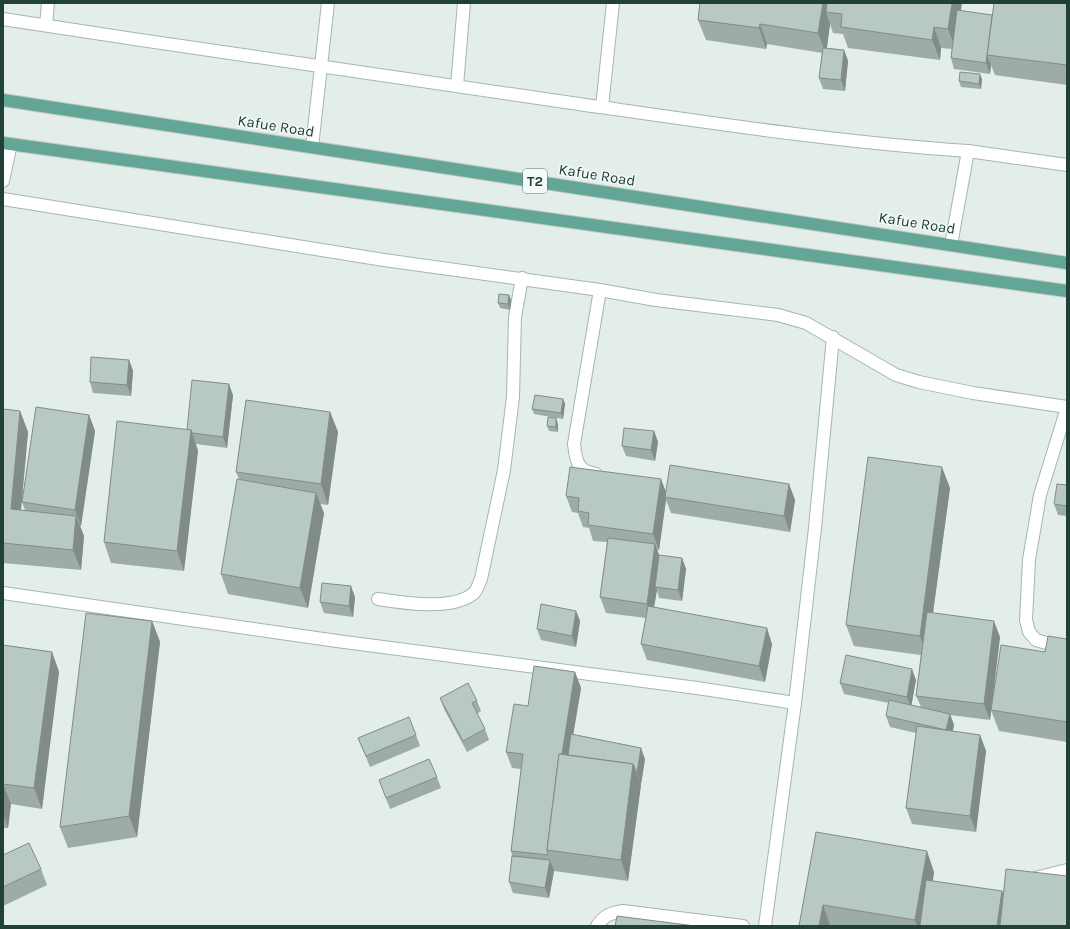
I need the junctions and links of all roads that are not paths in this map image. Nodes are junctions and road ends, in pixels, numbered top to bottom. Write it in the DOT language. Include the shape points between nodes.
graph roads {
  1 [pos="48,3"];
  2 [pos="328,3"];
  3 [pos="464,3"];
  4 [pos="613,3"];
  5 [pos="3,19"];
  6 [pos="46,25"];
  7 [pos="320,67"];
  8 [pos="457,86"];
  9 [pos="3,100"];
  10 [pos="602,107"];
  11 [pos="7,144"];
  12 [pos="312,148"];
  13 [pos="968,151"];
  14 [pos="1067,165"];
  15 [pos="3,181"];
  16 [pos="3,199"];
  17 [pos="951,245"];
  18 [pos="1067,263"];
  19 [pos="522,278"];
  20 [pos="600,290"];
  21 [pos="1067,291"];
  22 [pos="833,337"];
  23 [pos="1067,408"];
  24 [pos="606,475"];
  25 [pos="3,593"];
  26 [pos="378,599"];
  27 [pos="1067,649"];
  28 [pos="795,703"];
  29 [pos="1067,870"];
  30 [pos="1023,881"];
  31 [pos="597,926"];
  32 [pos="743,926"];
  33 [pos="765,926"];
  1 -- 6 [label="street"];
  2 -- 7 [label="street"];
  3 -- 8 [label="street"];
  4 -- 10 [label="street"];
  5 -- 6 [label="street"];
  6 -- 7 [label="street"];
  7 -- 8 [label="street"];
  7 -- 12 [label="street"];
  8 -- 10 [label="street"];
  9 -- 12 [label="main road, Kafue Road / T2"];
  10 -- 13 [label="street" via="901,147"];
  11 -- 15 [label="street"];
  11 -- 21 [label="main road, T2"];
  12 -- 17 [label="main road, Kafue Road / T2"];
  13 -- 14 [label="street"];
  13 -- 17 [label="street"];
  16 -- 19 [label="street" via="384,260"];
  17 -- 18 [label="main road, Kafue Road / T2"];
  19 -- 20 [label="street"];
  19 -- 26 [label="street" via="515,317 513,398 504,470 481,579 474,593 462,599 440,604 408,604"];
  20 -- 22 [label="street" via="656,300 778,315 806,323"];
  20 -- 24 [label="street" via="574,444 576,461 580,467 592,473"];
  22 -- 23 [label="street" via="876,365 919,382"];
  22 -- 28 [label="street"];
  23 -- 27 [label="street" via="1040,495 1029,560 1026,620 1029,632 1036,640"];
  25 -- 28 [label="street"];
  28 -- 33 [label="street"];
  29 -- 30 [label="street"];
  31 -- 32 [label="street" via="602,919 612,913 623,911"];
}
